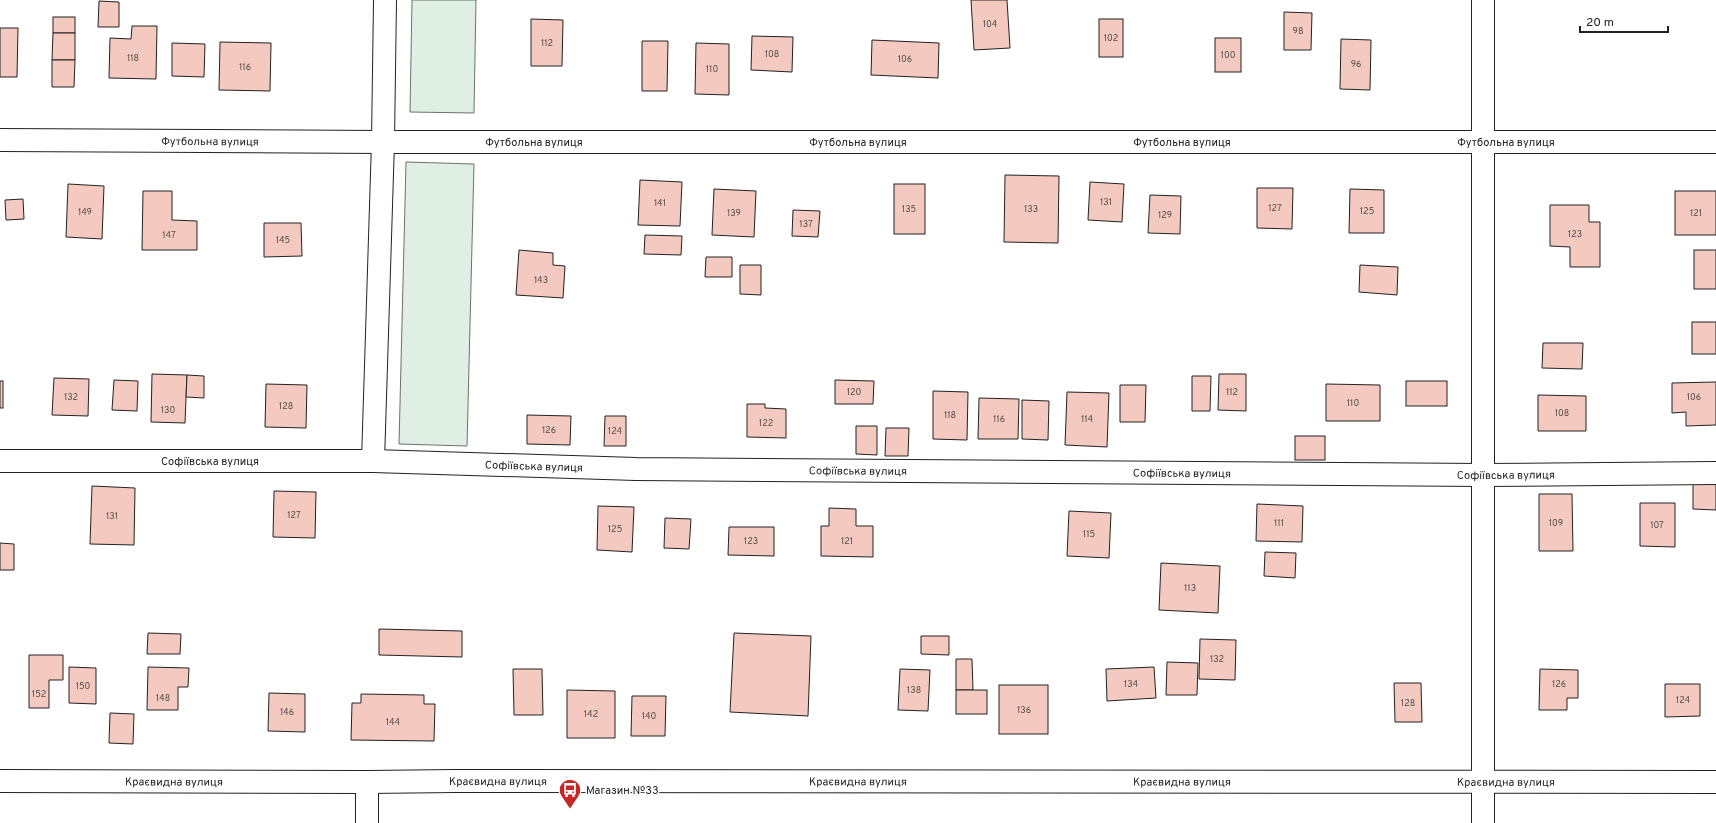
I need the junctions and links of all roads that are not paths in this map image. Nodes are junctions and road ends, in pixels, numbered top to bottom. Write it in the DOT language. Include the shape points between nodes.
graph roads {
  1 [pos="385,0"];
  2 [pos="1483,0"];
  3 [pos="0,140"];
  4 [pos="383,142"];
  5 [pos="1716,142"];
  6 [pos="1483,143"];
  7 [pos="0,461"];
  8 [pos="373,461"];
  9 [pos="1716,473"];
  10 [pos="1483,475"];
  11 [pos="0,781"];
  12 [pos="1483,781"];
  13 [pos="367,782"];
  14 [pos="1716,782"];
  15 [pos="367,823"];
  16 [pos="1484,823"];
  1 -- 4 [label="street"];
  2 -- 6 [label="street"];
  3 -- 4 [label="street, Футбольна вулиця"];
  4 -- 6 [label="street, Футбольна вулиця"];
  4 -- 8 [label="street"];
  5 -- 6 [label="street, Футбольна вулиця"];
  6 -- 10 [label="street"];
  7 -- 8 [label="street, Софіївська вулиця"];
  8 -- 10 [label="street, Софіївська вулиця" via="636,469"];
  9 -- 10 [label="street, Софіївська вулиця"];
  10 -- 12 [label="street"];
  11 -- 13 [label="street, Краєвидна вулиця"];
  12 -- 13 [label="street, Краєвидна вулиця"];
  12 -- 14 [label="street, Краєвидна вулиця"];
  12 -- 16 [label="street"];
  13 -- 15 [label="street"];
}
